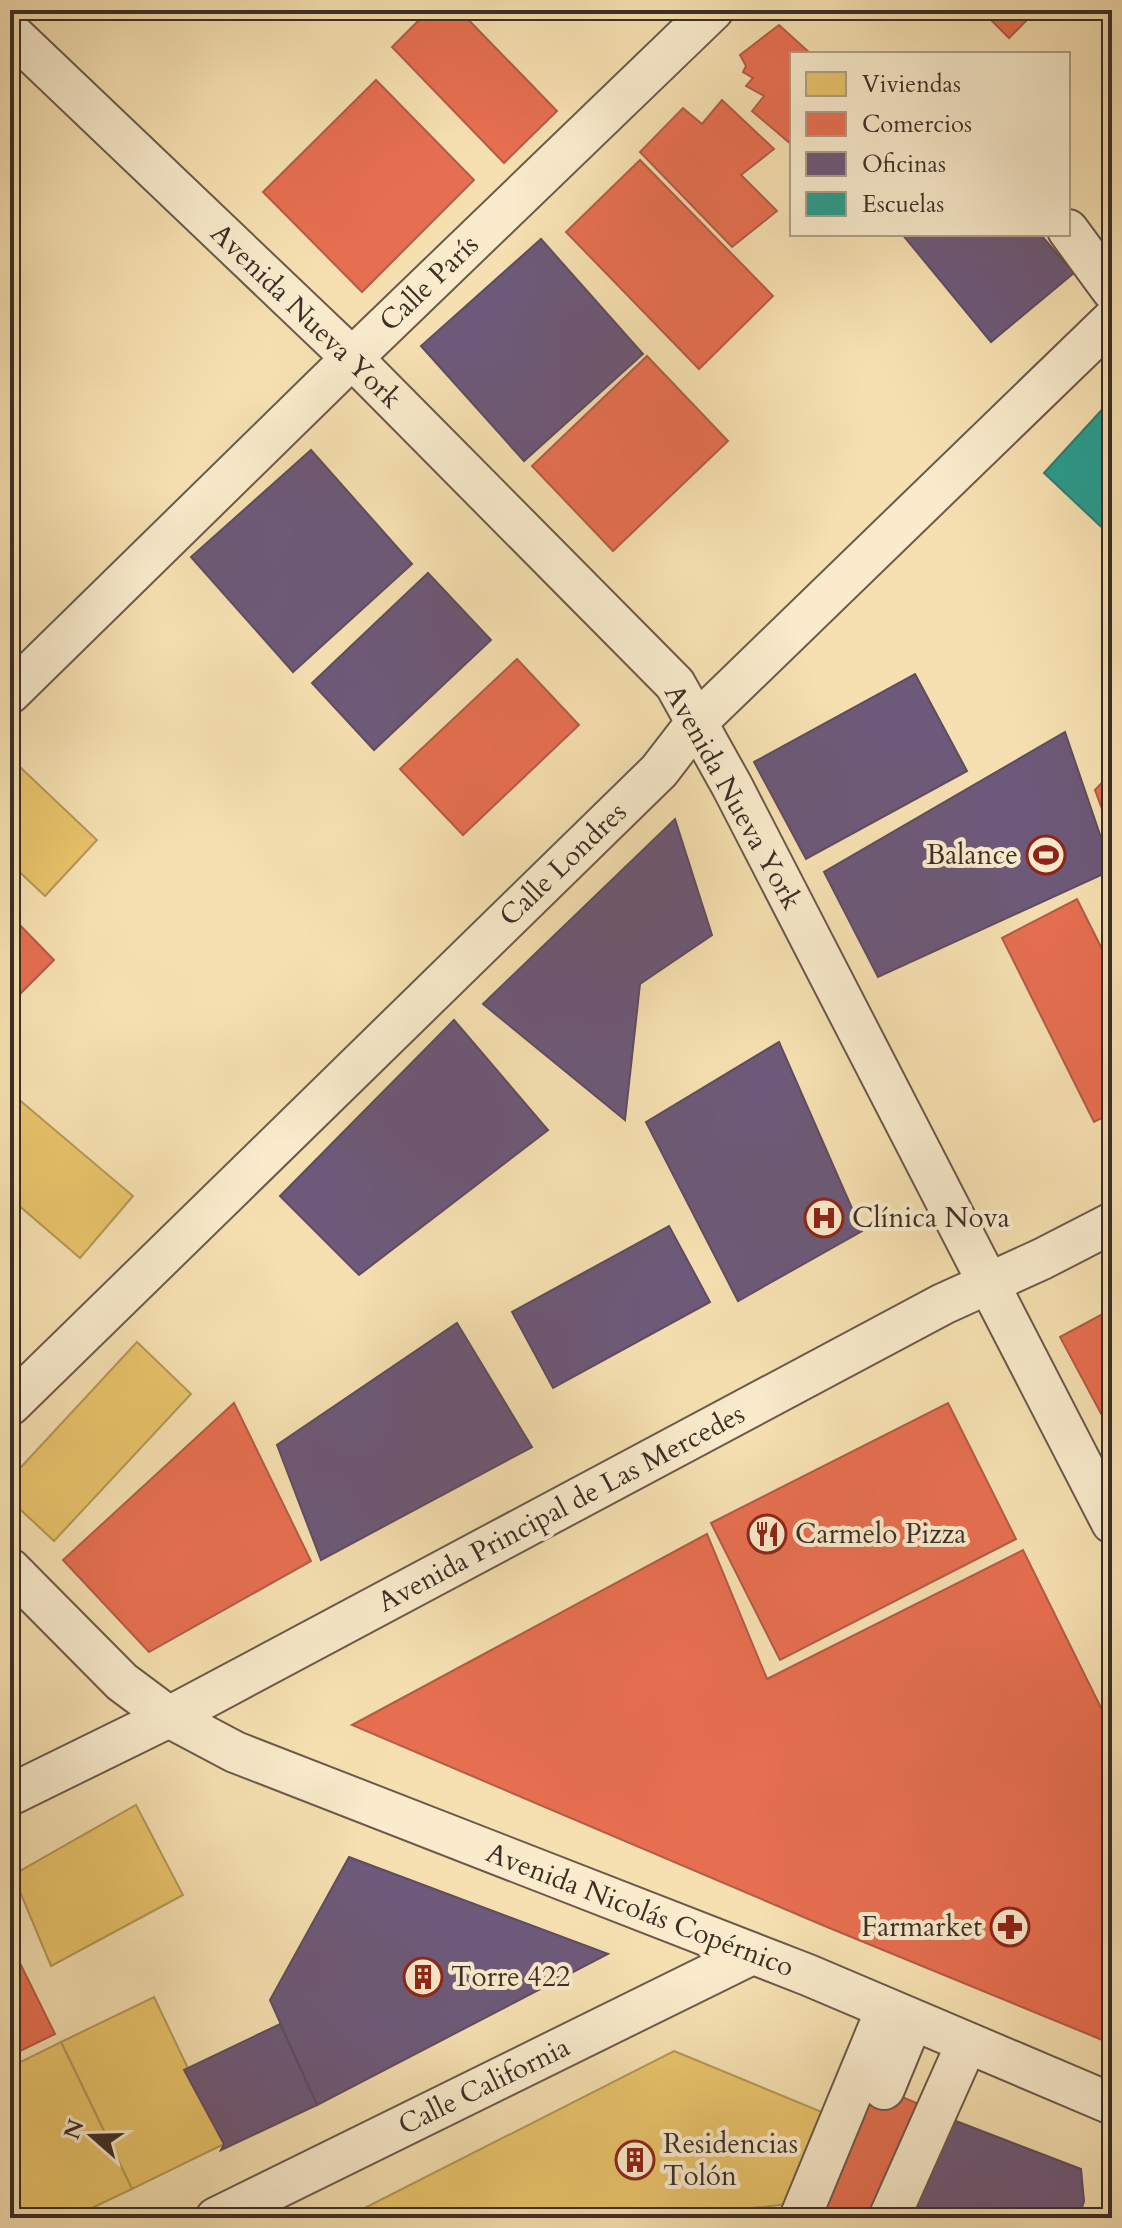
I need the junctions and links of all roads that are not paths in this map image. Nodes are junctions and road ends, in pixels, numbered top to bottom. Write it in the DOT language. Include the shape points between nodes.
graph roads {
  1 [pos="713,10"];
  2 [pos="10,32"];
  3 [pos="1070,233"];
  4 [pos="1112,290"];
  5 [pos="1112,320"];
  6 [pos="352,358"];
  7 [pos="10,693"];
  8 [pos="696,723"];
  9 [pos="1112,1223"];
  10 [pos="987,1284"];
  11 [pos="10,1405"];
  12 [pos="1112,1523"];
  13 [pos="10,1569"];
  14 [pos="169,1717"];
  15 [pos="10,1795"];
  16 [pos="752,1954"];
  17 [pos="899,2015"];
  18 [pos="967,2043"];
  19 [pos="884,2089"];
  20 [pos="1112,2104"];
  21 [pos="216,2218"];
  22 [pos="800,2218"];
  23 [pos="889,2218"];
  1 -- 6 [label="street, Calle París"];
  2 -- 6 [label="street, Avenida Nueva York"];
  3 -- 4 [label="street"];
  5 -- 8 [label="street, Calle Londres"];
  6 -- 7 [label="street, Calle París"];
  6 -- 8 [label="street, Avenida Nueva York" via="675,684"];
  8 -- 10 [label="street, Avenida Nueva York"];
  8 -- 11 [label="street, Calle Londres" via="659,771"];
  9 -- 10 [label="street, Avenida Principal de Las Mercedes"];
  10 -- 12 [label="street, Avenida Nueva York"];
  10 -- 14 [label="street, Avenida Principal de Las Mercedes"];
  13 -- 14 [label="street, Avenida Nicolás Copérnico" via="122,1682"];
  14 -- 15 [label="street, Avenida Principal de Las Mercedes"];
  14 -- 16 [label="street, Avenida Nicolás Copérnico" via="235,1752"];
  16 -- 17 [label="street, Avenida Nicolás Copérnico"];
  16 -- 21 [label="street, Calle California"];
  17 -- 18 [label="street, Avenida Nicolás Copérnico"];
  17 -- 19 [label="street"];
  17 -- 22 [label="street"];
  18 -- 20 [label="street, Avenida Nicolás Copérnico"];
  18 -- 23 [label="street"];
}
